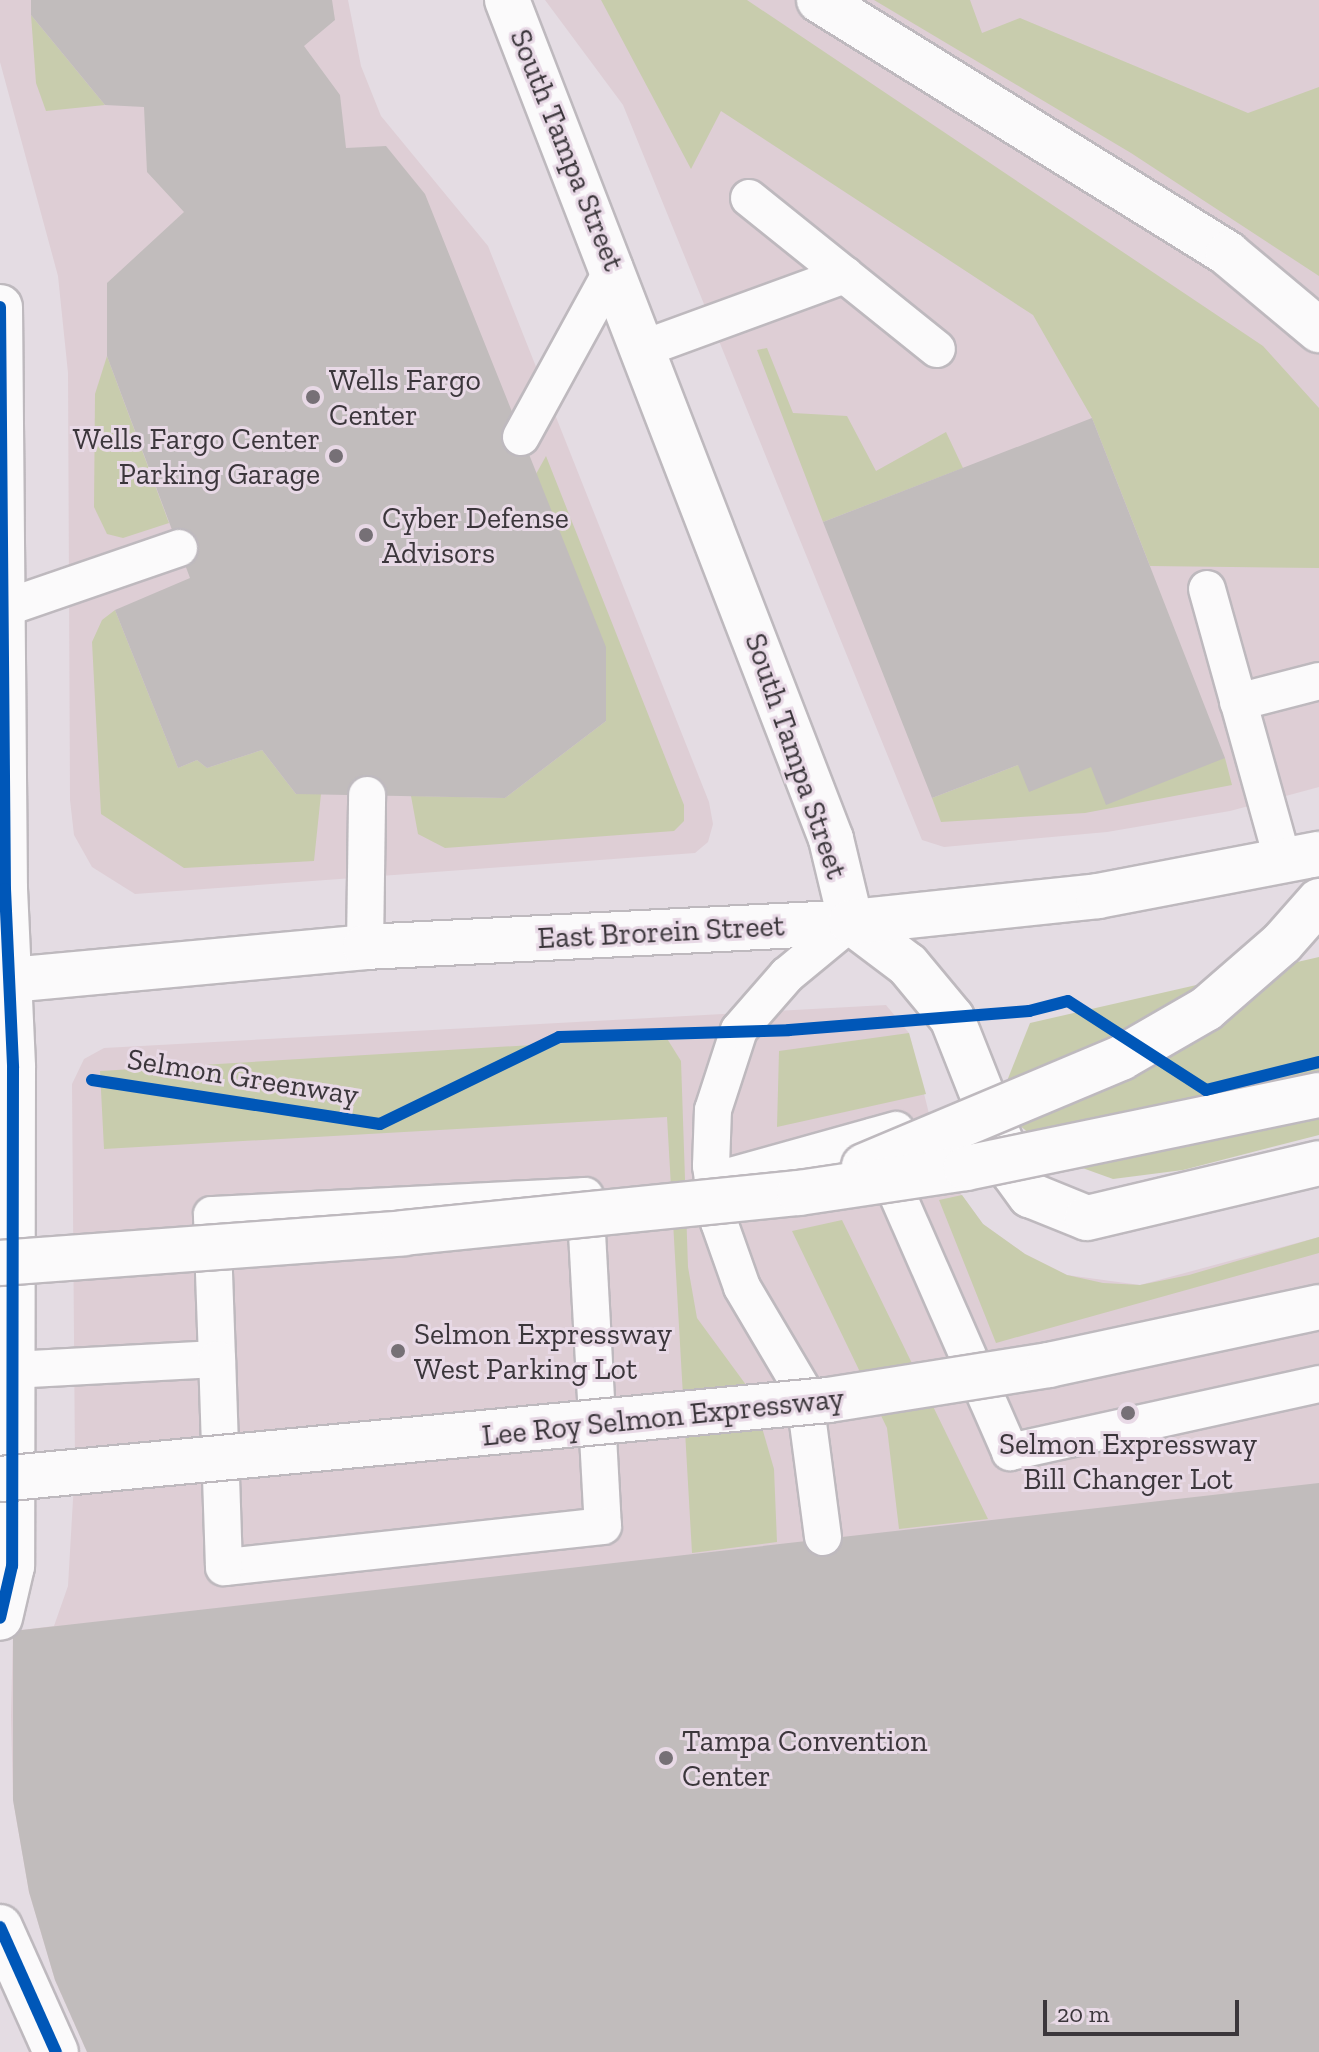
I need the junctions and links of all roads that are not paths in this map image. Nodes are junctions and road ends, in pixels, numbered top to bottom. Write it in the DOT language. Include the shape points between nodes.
graph roads {
  1 [pos="507,0"];
  2 [pos="819,0"];
  3 [pos="749,198"];
  4 [pos="614,267"];
  5 [pos="845,275"];
  6 [pos="0,307"];
  7 [pos="1319,330"];
  8 [pos="645,348"];
  9 [pos="937,349"];
  10 [pos="521,437"];
  11 [pos="179,548"];
  12 [pos="1207,589"];
  13 [pos="5,608"];
  14 [pos="1319,681"];
  15 [pos="1238,702"];
  16 [pos="367,795"];
  17 [pos="1301,857"];
  18 [pos="1319,901"];
  19 [pos="851,922"];
  20 [pos="365,947"];
  21 [pos="4,981"];
  22 [pos="1319,1095"];
  23 [pos="986,1106"];
  24 [pos="872,1137"];
  25 [pos="1319,1163"];
  26 [pos="713,1181"];
  27 [pos="799,1193"];
  28 [pos="0,1263"];
  29 [pos="1319,1307"];
  30 [pos="217,1359"];
  31 [pos="13,1370"];
  32 [pos="1319,1384"];
  33 [pos="0,1479"];
  34 [pos="823,1537"];
  35 [pos="0,1618"];
  36 [pos="0,1927"];
  37 [pos="56,2052"];
  1 -- 4 [label="main road, South Tampa Street"];
  2 -- 7 [label="main road" via="1228,254"];
  3 -- 5 [label="lane"];
  4 -- 8 [label="main road, South Tampa Street"];
  4 -- 10 [label="lane"];
  5 -- 8 [label="lane"];
  5 -- 9 [label="lane"];
  6 -- 13 [label="main road"];
  8 -- 19 [label="main road, South Tampa Street" via="831,839"];
  11 -- 13 [label="lane"];
  12 -- 15 [label="lane"];
  13 -- 21 [label="main road"];
  14 -- 15 [label="lane"];
  15 -- 17 [label="lane"];
  16 -- 20 [label="lane"];
  17 -- 19 [label="main road, East Brorein Street" via="1098,896"];
  18 -- 27 [label="main road, bridge" via="1282,943 1206,1009 1121,1058"];
  19 -- 20 [label="main road, East Brorein Street"];
  19 -- 23 [label="main road" via="908,965 952,1018"];
  19 -- 26 [label="lane" via="787,975 739,1030 713,1110"];
  20 -- 21 [label="main road, East Brorein Street"];
  21 -- 31 [label="main road"];
  22 -- 27 [label="main road, bridge" via="966,1168"];
  23 -- 24 [label="lane"];
  23 -- 25 [label="main road" via="1030,1195 1087,1218"];
  24 -- 26 [label="lane"];
  24 -- 32 [label="lane" via="1010,1452"];
  26 -- 34 [label="lane" via="719,1222 742,1287 804,1392"];
  27 -- 28 [label="main road, bridge" via="404,1233"];
  29 -- 33 [label="main road, Lee Roy Selmon Expressway, bridge" via="1049,1365 828,1400"];
  30 -- 30 [label="lane" via="212,1215 585,1196 603,1526 224,1567"];
  30 -- 31 [label="lane"];
  31 -- 35 [label="main road" via="12,1566"];
  36 -- 37 [label="main road"];
}
